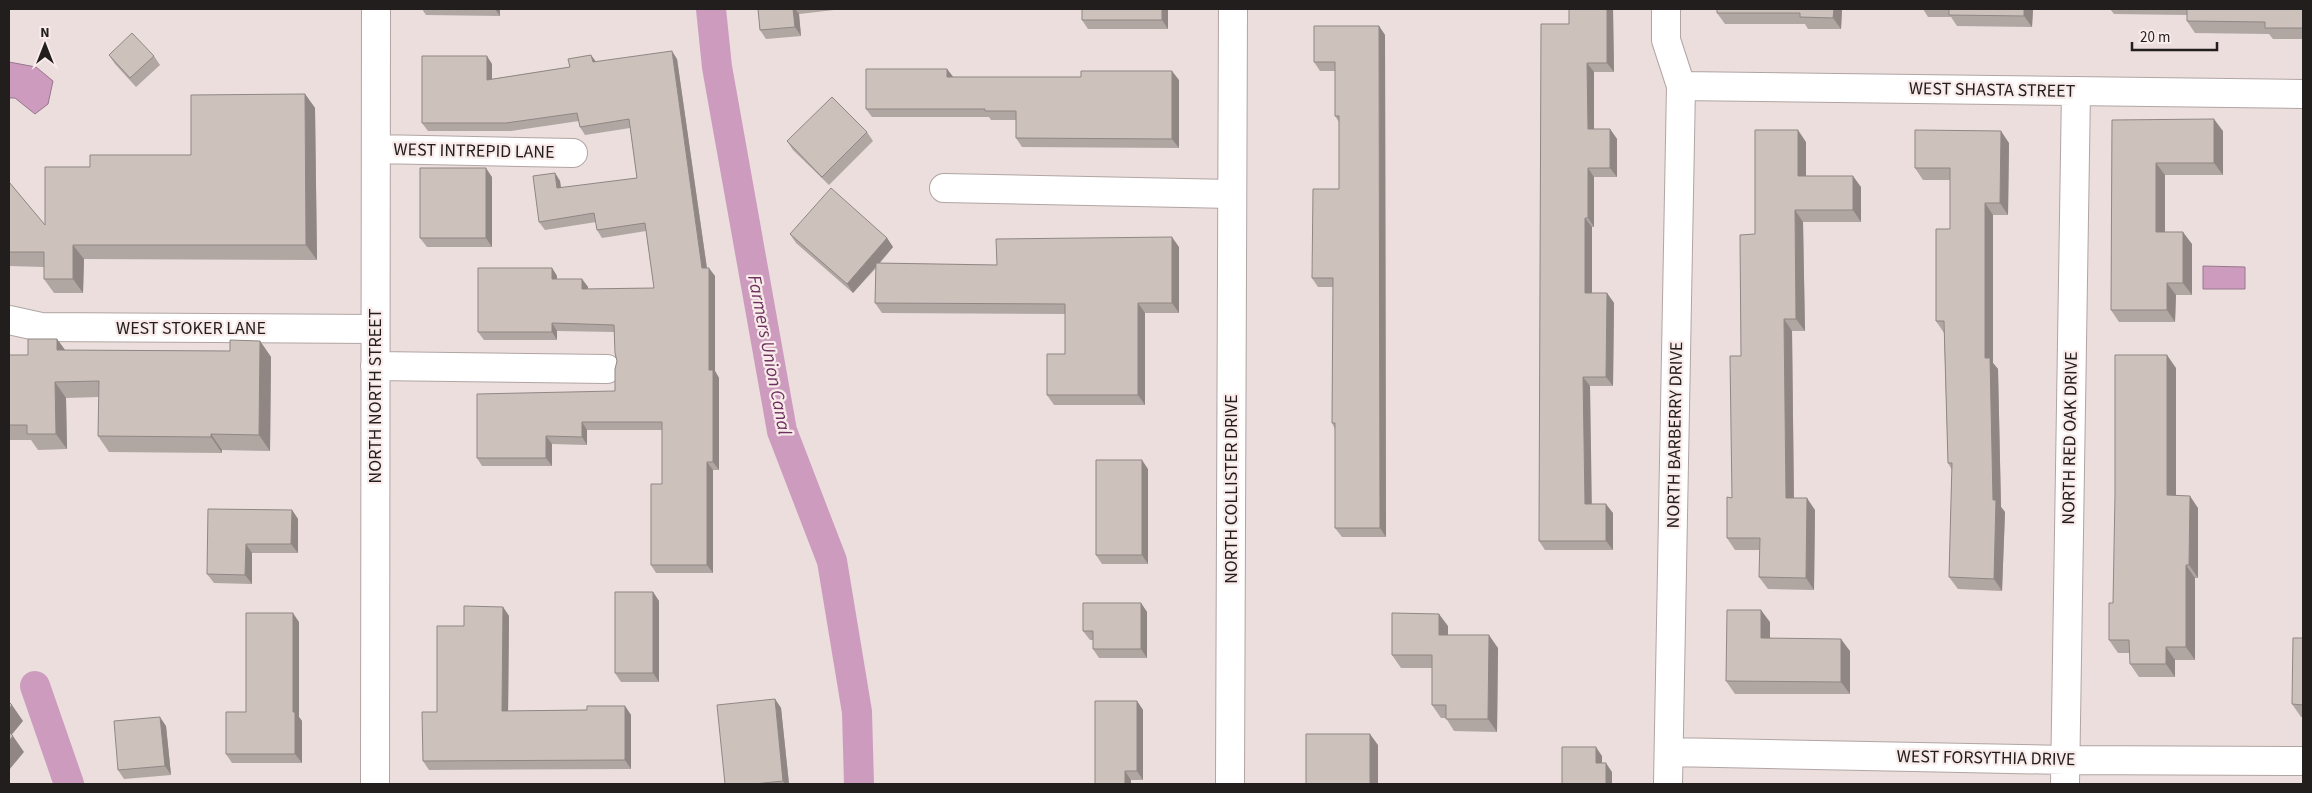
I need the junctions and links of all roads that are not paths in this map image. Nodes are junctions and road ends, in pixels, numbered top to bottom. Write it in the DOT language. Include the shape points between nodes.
graph roads {
  1 [pos="376,9"];
  2 [pos="1233,9"];
  3 [pos="1666,9"];
  4 [pos="1681,86"];
  5 [pos="2076,91"];
  6 [pos="2303,94"];
  7 [pos="376,149"];
  8 [pos="573,153"];
  9 [pos="944,188"];
  10 [pos="1232,194"];
  11 [pos="9,320"];
  12 [pos="375,329"];
  13 [pos="375,366"];
  14 [pos="607,370"];
  15 [pos="1669,752"];
  16 [pos="2303,761"];
  17 [pos="2065,772"];
  18 [pos="374,784"];
  19 [pos="1230,784"];
  20 [pos="1668,784"];
  1 -- 7 [label="street, NORTH NORTH STREET"];
  2 -- 10 [label="street, NORTH COLLISTER DRIVE"];
  3 -- 4 [label="street, NORTH BARBERRY DRIVE" via="1666,40"];
  4 -- 5 [label="street, WEST SHASTA STREET"];
  4 -- 15 [label="street, NORTH BARBERRY DRIVE"];
  5 -- 6 [label="street, WEST SHASTA STREET"];
  5 -- 17 [label="street, NORTH RED OAK DRIVE"];
  7 -- 8 [label="street, WEST INTREPID LANE"];
  7 -- 12 [label="street, NORTH NORTH STREET"];
  9 -- 10 [label="street"];
  10 -- 19 [label="street, NORTH COLLISTER DRIVE"];
  11 -- 12 [label="street, WEST STOKER LANE" via="41,327"];
  12 -- 13 [label="street, NORTH NORTH STREET"];
  13 -- 14 [label="street"];
  13 -- 18 [label="street, NORTH NORTH STREET"];
  15 -- 17 [label="street, WEST FORSYTHIA DRIVE"];
  15 -- 20 [label="street, NORTH BARBERRY DRIVE"];
  16 -- 17 [label="street, WEST FORSYTHIA DRIVE"];
}
